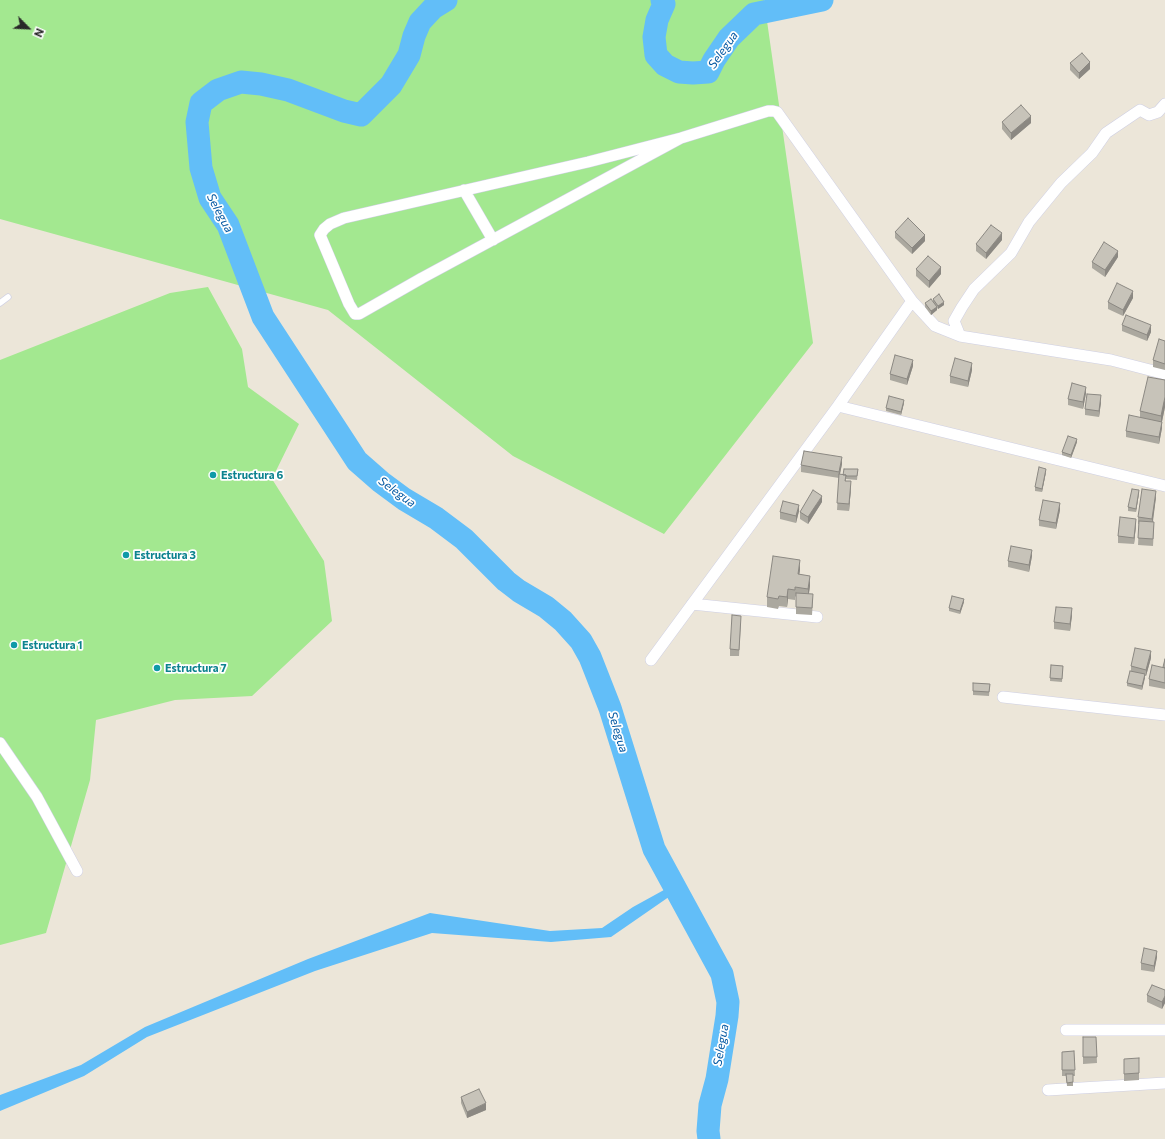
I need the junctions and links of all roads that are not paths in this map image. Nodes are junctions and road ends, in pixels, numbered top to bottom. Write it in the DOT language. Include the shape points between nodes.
graph roads {
  1 [pos="1165,104"];
  2 [pos="681,138"];
  3 [pos="464,190"];
  4 [pos="493,240"];
  5 [pos="8,297"];
  6 [pos="912,301"];
  7 [pos="0,303"];
  8 [pos="960,336"];
  9 [pos="1165,374"];
  10 [pos="838,406"];
  11 [pos="1165,486"];
  12 [pos="692,604"];
  13 [pos="817,617"];
  14 [pos="651,660"];
  15 [pos="1003,697"];
  16 [pos="1165,715"];
  17 [pos="0,743"];
  18 [pos="77,871"];
  19 [pos="1066,1030"];
  20 [pos="1165,1030"];
  21 [pos="1165,1083"];
  22 [pos="1048,1090"];
  1 -- 8 [label="street" via="1158,112 1149,116 1140,110 1106,133 1092,153 1061,183 1029,222 1011,253 974,289 962,307 954,320"];
  2 -- 3 [label="street"];
  2 -- 4 [label="street"];
  2 -- 6 [label="street" via="768,111 777,112"];
  3 -- 4 [label="street"];
  3 -- 4 [label="street" via="344,218 324,229 320,235 349,304 355,314 359,314"];
  5 -- 7 [label="lane"];
  6 -- 8 [label="street" via="935,326"];
  6 -- 10 [label="street"];
  8 -- 9 [label="street" via="1111,360"];
  10 -- 11 [label="street"];
  10 -- 12 [label="street"];
  12 -- 13 [label="street"];
  12 -- 14 [label="street"];
  15 -- 16 [label="street"];
  17 -- 18 [label="street" via="37,797"];
  19 -- 20 [label="street"];
  21 -- 22 [label="street"];
}
